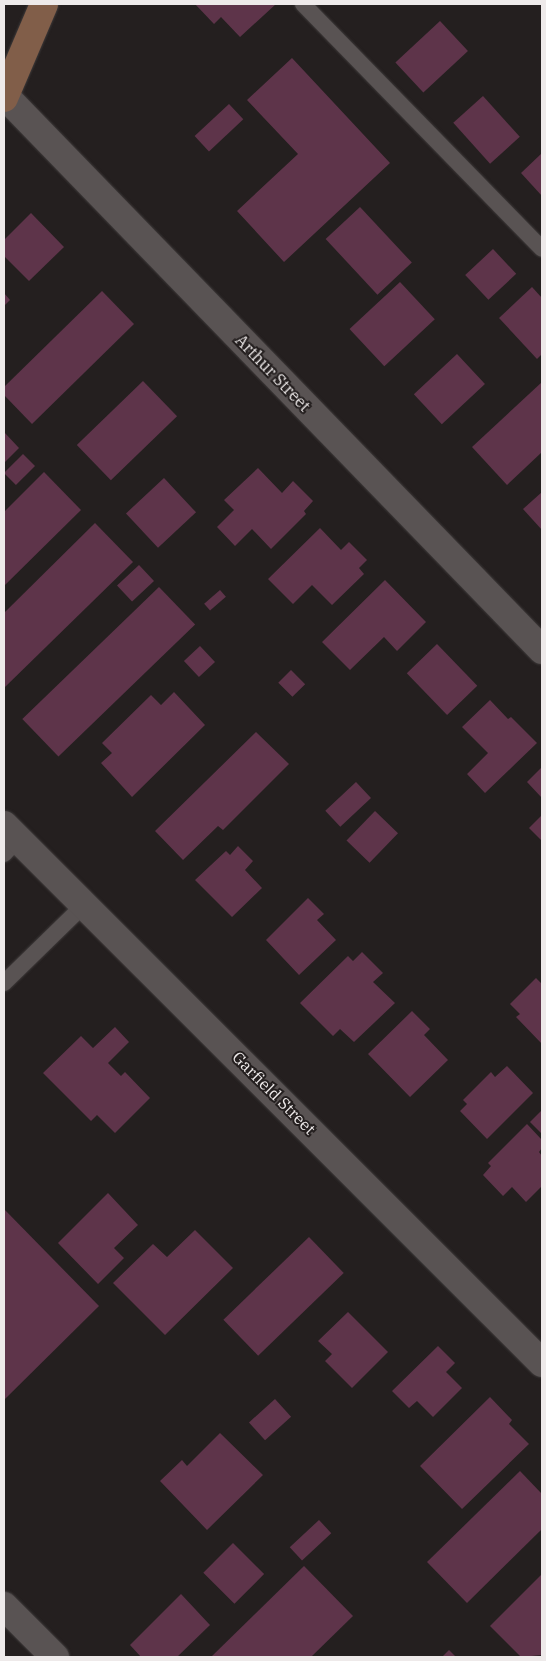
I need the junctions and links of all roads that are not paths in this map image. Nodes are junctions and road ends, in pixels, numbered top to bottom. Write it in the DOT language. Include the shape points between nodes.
graph roads {
  1 [pos="44,4"];
  2 [pos="303,4"];
  3 [pos="4,97"];
  4 [pos="542,249"];
  5 [pos="542,650"];
  6 [pos="9,839"];
  7 [pos="85,904"];
  8 [pos="4,983"];
  9 [pos="542,1363"];
  10 [pos="4,1606"];
  11 [pos="54,1657"];
  1 -- 3 [label="street"];
  2 -- 4 [label="lane"];
  3 -- 5 [label="street, Arthur Street"];
  6 -- 7 [label="street, Garfield Street"];
  7 -- 8 [label="lane"];
  7 -- 9 [label="street, Garfield Street"];
  10 -- 11 [label="street"];
}
